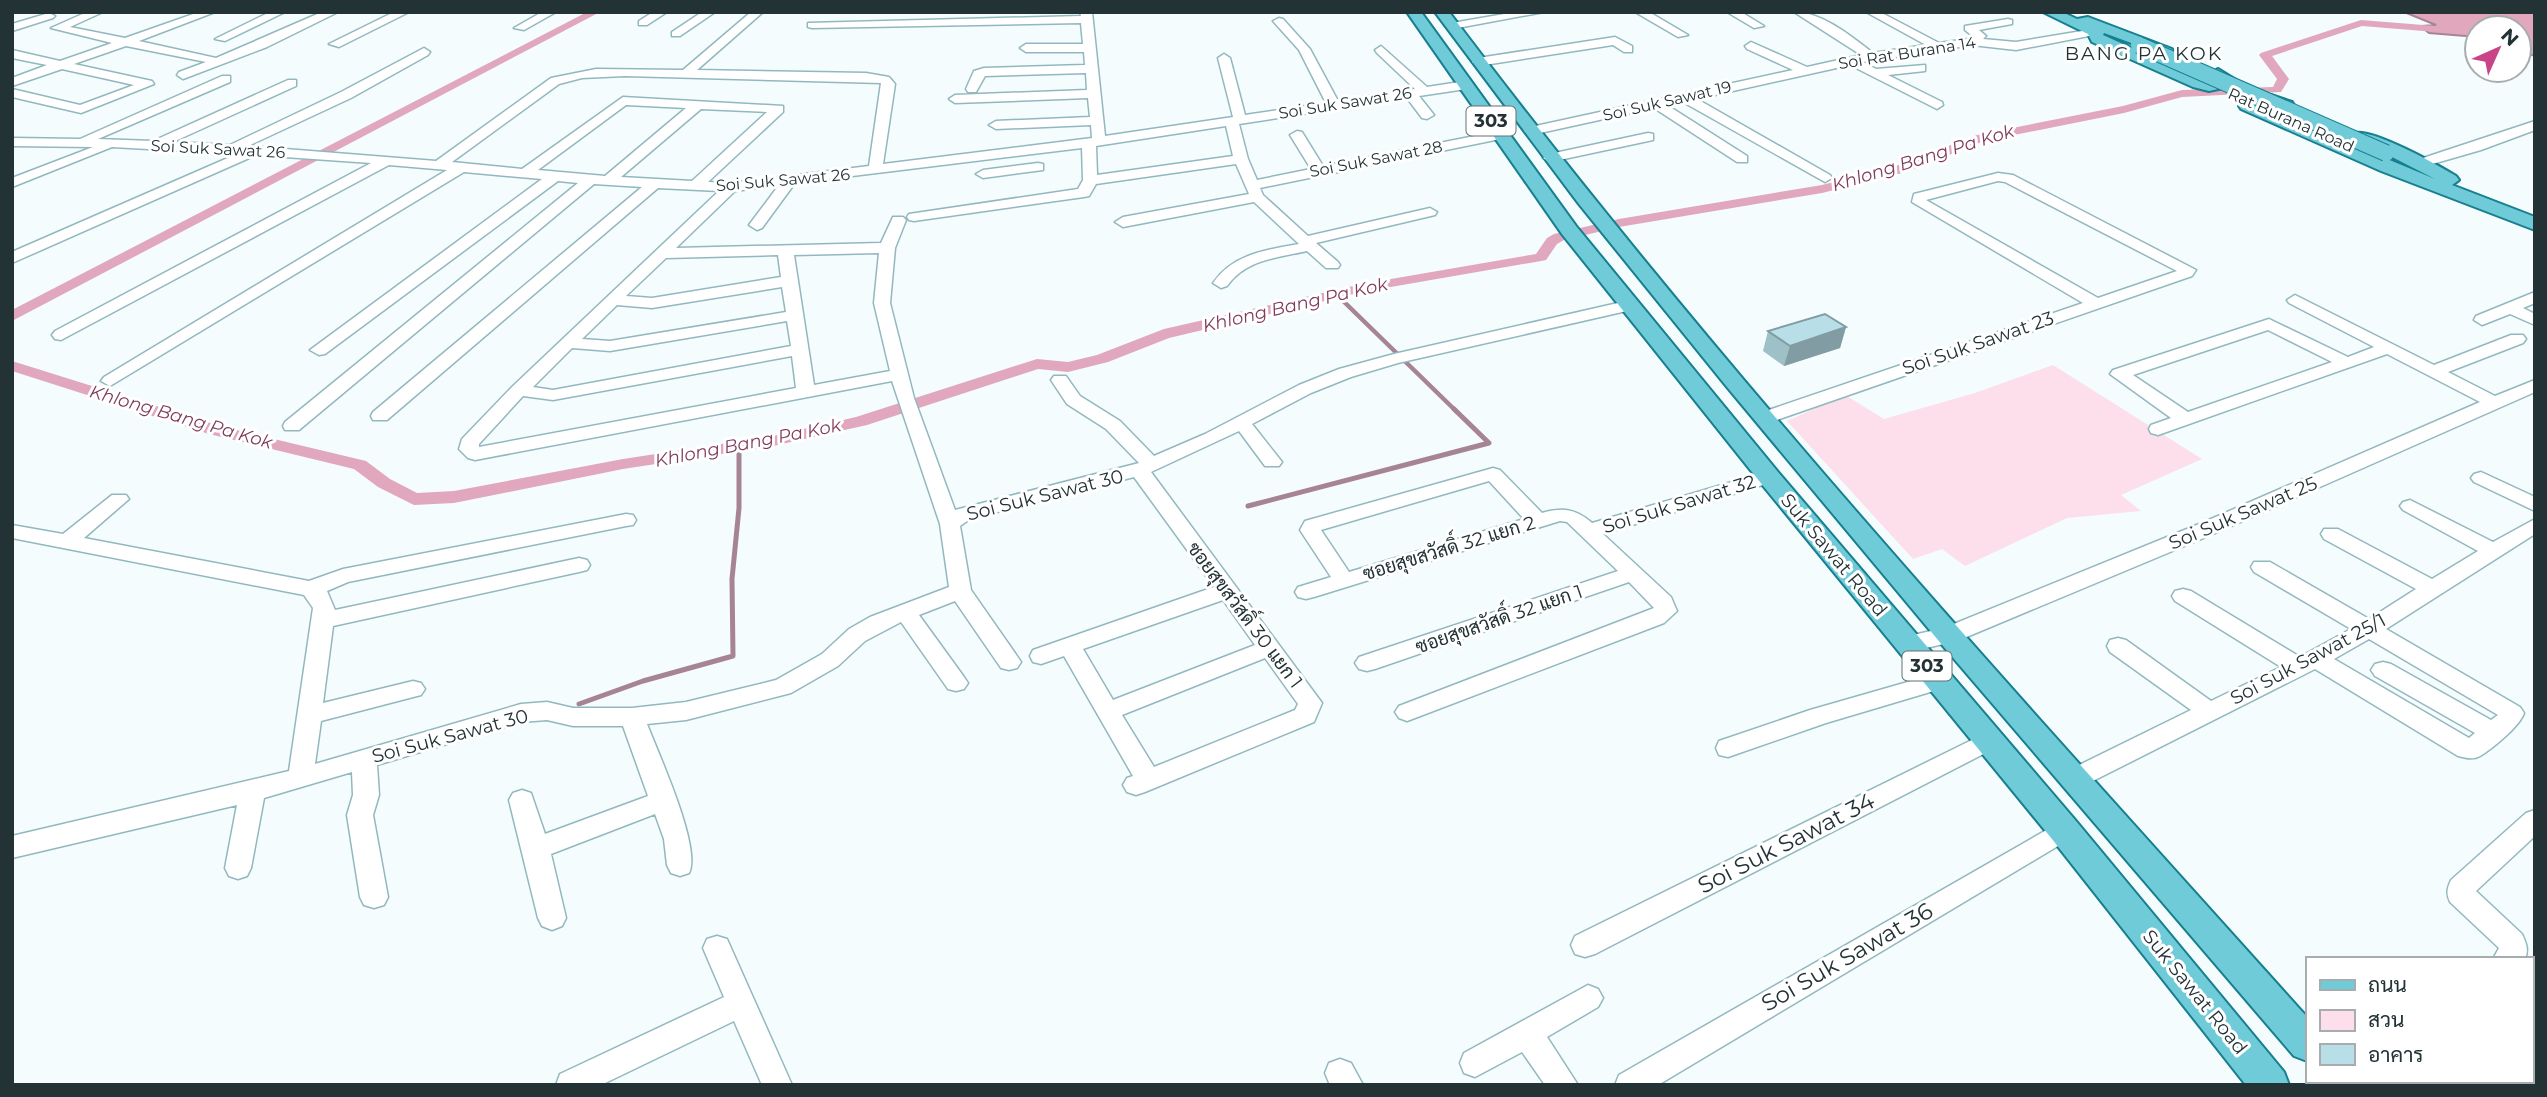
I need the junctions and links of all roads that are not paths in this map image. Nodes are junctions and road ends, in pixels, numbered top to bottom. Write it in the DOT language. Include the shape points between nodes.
graph roads {
  1 [pos="98,12"];
  2 [pos="210,12"];
  3 [pos="280,12"];
  4 [pos="325,12"];
  5 [pos="404,12"];
  6 [pos="551,12"];
  7 [pos="662,12"];
  8 [pos="710,12"];
  9 [pos="758,12"];
  10 [pos="1414,12"];
  11 [pos="1539,12"];
  12 [pos="1642,12"];
  13 [pos="1732,12"];
  14 [pos="1799,12"];
  15 [pos="1871,12"];
  16 [pos="2050,12"];
  17 [pos="2066,12"];
  18 [pos="1086,15"];
  19 [pos="49,16"];
  20 [pos="1447,19"];
  21 [pos="1279,21"];
  22 [pos="2008,22"];
  23 [pos="643,23"];
  24 [pos="812,25"];
  25 [pos="1758,26"];
  26 [pos="2089,26"];
  27 [pos="12,28"];
  28 [pos="520,28"];
  29 [pos="676,34"];
  30 [pos="1682,36"];
  31 [pos="221,39"];
  32 [pos="1089,41"];
  33 [pos="1982,41"];
  34 [pos="126,43"];
  35 [pos="1027,43"];
  36 [pos="335,44"];
  37 [pos="1751,46"];
  38 [pos="1937,46"];
  39 [pos="2133,46"];
  40 [pos="1577,47"];
  41 [pos="1629,49"];
  42 [pos="1381,50"];
  43 [pos="424,52"];
  44 [pos="1539,53"];
  45 [pos="12,54"];
  46 [pos="1871,57"];
  47 [pos="1224,58"];
  48 [pos="211,60"];
  49 [pos="1596,60"];
  50 [pos="1851,61"];
  51 [pos="1478,62"];
  52 [pos="1552,62"];
  53 [pos="63,65"];
  54 [pos="1921,68"];
  55 [pos="1091,69"];
  56 [pos="1803,70"];
  57 [pos="686,73"];
  58 [pos="1875,73"];
  59 [pos="12,82"];
  60 [pos="292,83"];
  61 [pos="1466,85"];
  62 [pos="972,89"];
  63 [pos="1417,92"];
  64 [pos="12,93"];
  65 [pos="1092,94"];
  66 [pos="1686,98"];
  67 [pos="955,99"];
  68 [pos="699,104"];
  69 [pos="1656,104"];
  70 [pos="1334,105"];
  71 [pos="1937,106"];
  72 [pos="1427,115"];
  73 [pos="1095,121"];
  74 [pos="1236,121"];
  75 [pos="996,125"];
  76 [pos="2535,125"];
  77 [pos="1531,131"];
  78 [pos="1297,135"];
  79 [pos="1500,135"];
  80 [pos="1648,137"];
  81 [pos="2533,139"];
  82 [pos="12,142"];
  83 [pos="79,142"];
  84 [pos="1094,142"];
  85 [pos="2489,142"];
  86 [pos="37,143"];
  87 [pos="116,143"];
  88 [pos="154,145"];
  89 [pos="230,149"];
  90 [pos="255,150"];
  91 [pos="1031,151"];
  92 [pos="12,152"];
  93 [pos="2386,153"];
  94 [pos="978,158"];
  95 [pos="1550,158"];
  96 [pos="1241,159"];
  97 [pos="1742,159"];
  98 [pos="388,160"];
  99 [pos="2422,163"];
  100 [pos="440,165"];
  101 [pos="462,167"];
  102 [pos="1038,167"];
  103 [pos="875,171"];
  104 [pos="1319,171"];
  105 [pos="525,173"];
  106 [pos="555,176"];
  107 [pos="1825,178"];
  108 [pos="600,180"];
  109 [pos="1090,180"];
  110 [pos="2450,180"];
  111 [pos="789,182"];
  112 [pos="12,183"];
  113 [pos="654,184"];
  114 [pos="694,187"];
  115 [pos="731,187"];
  116 [pos="989,190"];
  117 [pos="1254,191"];
  118 [pos="1037,200"];
  119 [pos="2482,202"];
  120 [pos="1430,212"];
  121 [pos="2535,214"];
  122 [pos="1123,222"];
  123 [pos="2535,223"];
  124 [pos="757,225"];
  125 [pos="1610,233"];
  126 [pos="1308,244"];
  127 [pos="887,248"];
  128 [pos="785,249"];
  129 [pos="662,253"];
  130 [pos="12,258"];
  131 [pos="1332,265"];
  132 [pos="788,281"];
  133 [pos="1221,284"];
  134 [pos="2535,297"];
  135 [pos="613,300"];
  136 [pos="2295,300"];
  137 [pos="2096,303"];
  138 [pos="1631,305"];
  139 [pos="2517,312"];
  140 [pos="794,315"];
  141 [pos="2482,320"];
  142 [pos="2535,320"];
  143 [pos="61,335"];
  144 [pos="2516,339"];
  145 [pos="568,343"];
  146 [pos="2389,348"];
  147 [pos="319,350"];
  148 [pos="798,350"];
  149 [pos="2347,363"];
  150 [pos="2433,372"];
  151 [pos="901,374"];
  152 [pos="1060,380"];
  153 [pos="110,381"];
  154 [pos="2535,385"];
  155 [pos="519,390"];
  156 [pos="806,393"];
  157 [pos="2495,403"];
  158 [pos="380,416"];
  159 [pos="1764,418"];
  160 [pos="2185,419"];
  161 [pos="1241,422"];
  162 [pos="292,426"];
  163 [pos="2158,429"];
  164 [pos="1272,461"];
  165 [pos="1145,467"];
  166 [pos="1769,477"];
  167 [pos="2481,478"];
  168 [pos="119,499"];
  169 [pos="2535,505"];
  170 [pos="2410,506"];
  171 [pos="626,520"];
  172 [pos="1538,521"];
  173 [pos="950,524"];
  174 [pos="2535,525"];
  175 [pos="12,531"];
  176 [pos="1589,531"];
  177 [pos="2331,534"];
  178 [pos="66,542"];
  179 [pos="2493,551"];
  180 [pos="579,565"];
  181 [pos="2262,567"];
  182 [pos="1632,574"];
  183 [pos="1344,580"];
  184 [pos="311,589"];
  185 [pos="2433,589"];
  186 [pos="960,591"];
  187 [pos="1226,591"];
  188 [pos="1306,592"];
  189 [pos="2183,596"];
  190 [pos="905,611"];
  191 [pos="321,621"];
  192 [pos="2369,629"];
  193 [pos="1949,635"];
  194 [pos="1908,644"];
  195 [pos="1070,646"];
  196 [pos="2118,646"];
  197 [pos="1269,648"];
  198 [pos="1041,656"];
  199 [pos="1009,662"];
  200 [pos="1367,663"];
  201 [pos="2307,663"];
  202 [pos="2383,670"];
  203 [pos="1938,681"];
  204 [pos="956,683"];
  205 [pos="413,689"];
  206 [pos="1109,711"];
  207 [pos="2209,711"];
  208 [pos="1407,712"];
  209 [pos="309,715"];
  210 [pos="632,717"];
  211 [pos="2492,732"];
  212 [pos="1988,741"];
  213 [pos="1728,748"];
  214 [pos="364,760"];
  215 [pos="300,778"];
  216 [pos="2074,779"];
  217 [pos="252,792"];
  218 [pos="522,800"];
  219 [pos="662,801"];
  220 [pos="2535,820"];
  221 [pos="2064,830"];
  222 [pos="12,847"];
  223 [pos="536,848"];
  224 [pos="680,865"];
  225 [pos="238,868"];
  226 [pos="374,897"];
  227 [pos="552,918"];
  228 [pos="1585,945"];
  229 [pos="717,948"];
  230 [pos="2509,957"];
  231 [pos="1588,998"];
  232 [pos="741,1003"];
  233 [pos="1527,1034"];
  234 [pos="2306,1043"];
  235 [pos="1475,1063"];
  236 [pos="571,1084"];
  237 [pos="776,1085"];
  238 [pos="1563,1085"];
  239 [pos="1630,1085"];
  240 [pos="2270,1085"];
  1 -- 34 [label="street" via="57,28"];
  2 -- 34 [label="street"];
  3 -- 31 [label="street"];
  4 -- 83 [label="street" via="330,13 183,75 226,79"];
  5 -- 36 [label="street"];
  6 -- 28 [label="street"];
  7 -- 23 [label="street"];
  8 -- 29 [label="street"];
  9 -- 57 [label="street"];
  10 -- 61 [label="main road, Suk Sawat Road / 303"];
  11 -- 20 [label="street"];
  12 -- 30 [label="street"];
  13 -- 25 [label="street"];
  14 -- 46 [label="street"];
  15 -- 38 [label="street"];
  16 -- 26 [label="main road, Rat Burana Road"];
  17 -- 26 [label="main road, Rat Burana Road"];
  18 -- 24 [label="street"];
  18 -- 32 [label="street"];
  19 -- 27 [label="street"];
  20 -- 51 [label="main road, Suk Sawat Road / 303"];
  21 -- 70 [label="street" via="1304,49"];
  22 -- 33 [label="street" via="1969,28"];
  26 -- 26 [label="main road" via="2138,39 2231,82 2199,84 2097,39"];
  26 -- 33 [label="street, Soi Rat Burana 14" via="2016,46"];
  26 -- 39 [label="main road, Rat Burana Road"];
  32 -- 35 [label="street"];
  32 -- 55 [label="street"];
  33 -- 38 [label="street, Soi Rat Burana 14"];
  34 -- 48 [label="street"];
  34 -- 53 [label="street"];
  37 -- 56 [label="street"];
  38 -- 46 [label="street, Soi Rat Burana 14"];
  39 -- 93 [label="main road, Rat Burana Road, bridge"];
  39 -- 119 [label="main road, Rat Burana Road"];
  40 -- 41 [label="street" via="1615,41"];
  40 -- 44 [label="street"];
  40 -- 49 [label="street"];
  42 -- 63 [label="street"];
  43 -- 89 [label="street" via="346,95"];
  44 -- 51 [label="street"];
  44 -- 52 [label="street"];
  45 -- 53 [label="street"];
  46 -- 50 [label="street, Soi Rat Burana 14"];
  47 -- 74 [label="street"];
  50 -- 56 [label="street, Soi Rat Burana 14"];
  50 -- 58 [label="street"];
  51 -- 77 [label="main road, Suk Sawat Road / 303"];
  53 -- 59 [label="street"];
  53 -- 64 [label="street" via="148,84 81,109"];
  54 -- 58 [label="street"];
  55 -- 62 [label="street" via="984,72"];
  55 -- 65 [label="street"];
  56 -- 66 [label="street, Soi Suk Sawat 19"];
  57 -- 100 [label="street" via="601,73 555,81"];
  57 -- 103 [label="street" via="885,80 889,84"];
  58 -- 71 [label="street"];
  60 -- 88 [label="street"];
  61 -- 63 [label="street, Soi Suk Sawat 26"];
  61 -- 79 [label="main road, Suk Sawat Road / 303"];
  63 -- 70 [label="street, Soi Suk Sawat 26"];
  63 -- 72 [label="street"];
  65 -- 67 [label="street"];
  65 -- 73 [label="street"];
  66 -- 69 [label="street, Soi Suk Sawat 19"];
  66 -- 107 [label="street"];
  68 -- 105 [label="street" via="623,101"];
  68 -- 108 [label="street"];
  68 -- 114 [label="street" via="778,109"];
  69 -- 77 [label="street, Soi Suk Sawat 19"];
  69 -- 97 [label="street"];
  70 -- 74 [label="street, Soi Suk Sawat 26"];
  73 -- 75 [label="street"];
  73 -- 84 [label="street"];
  74 -- 84 [label="street, Soi Suk Sawat 26"];
  74 -- 96 [label="street"];
  76 -- 85 [label="street"];
  77 -- 95 [label="main road, Suk Sawat Road / 303"];
  78 -- 104 [label="street"];
  79 -- 104 [label="street, Soi Suk Sawat 28"];
  79 -- 138 [label="main road, Suk Sawat Road / 303"];
  80 -- 95 [label="street"];
  81 -- 85 [label="street" via="2512,147"];
  82 -- 86 [label="street, Soi Suk Sawat 26"];
  83 -- 86 [label="street, Soi Suk Sawat 26"];
  83 -- 87 [label="street, Soi Suk Sawat 26"];
  84 -- 91 [label="street, Soi Suk Sawat 26"];
  84 -- 109 [label="street"];
  85 -- 99 [label="street"];
  86 -- 92 [label="street"];
  87 -- 88 [label="street, Soi Suk Sawat 26"];
  87 -- 112 [label="street"];
  88 -- 89 [label="street, Soi Suk Sawat 26"];
  89 -- 90 [label="street, Soi Suk Sawat 26"];
  90 -- 98 [label="street, Soi Suk Sawat 26"];
  90 -- 130 [label="street"];
  91 -- 94 [label="street, Soi Suk Sawat 26"];
  91 -- 102 [label="street"];
  93 -- 110 [label="main road, Rat Burana Road"];
  94 -- 103 [label="street, Soi Suk Sawat 26"];
  94 -- 116 [label="street"];
  95 -- 125 [label="main road, Suk Sawat Road / 303"];
  96 -- 109 [label="street"];
  96 -- 117 [label="street"];
  98 -- 100 [label="street, Soi Suk Sawat 26"];
  98 -- 143 [label="street"];
  99 -- 110 [label="main road"];
  99 -- 119 [label="main road" via="2276,101 2247,106 2387,167"];
  100 -- 101 [label="street, Soi Suk Sawat 26"];
  101 -- 105 [label="street, Soi Suk Sawat 26"];
  101 -- 153 [label="street"];
  102 -- 116 [label="street"];
  102 -- 118 [label="street"];
  103 -- 111 [label="street, Soi Suk Sawat 26"];
  104 -- 117 [label="street, Soi Suk Sawat 28"];
  105 -- 106 [label="street, Soi Suk Sawat 26"];
  106 -- 108 [label="street, Soi Suk Sawat 26"];
  106 -- 147 [label="street"];
  108 -- 113 [label="street, Soi Suk Sawat 26"];
  108 -- 162 [label="street"];
  109 -- 118 [label="street" via="1084,193"];
  110 -- 121 [label="main road, Rat Burana Road"];
  111 -- 115 [label="street, Soi Suk Sawat 26"];
  111 -- 124 [label="street"];
  113 -- 114 [label="street, Soi Suk Sawat 26"];
  113 -- 158 [label="street"];
  114 -- 115 [label="street, Soi Suk Sawat 26"];
  115 -- 129 [label="street"];
  116 -- 118 [label="street"];
  116 -- 127 [label="street" via="906,218"];
  117 -- 122 [label="street, Soi Suk Sawat 28"];
  117 -- 126 [label="street"];
  119 -- 123 [label="main road, Rat Burana Road"];
  120 -- 126 [label="street"];
  125 -- 159 [label="main road, Suk Sawat Road / 303"];
  126 -- 131 [label="street"];
  126 -- 133 [label="street" via="1240,263 1227,271"];
  127 -- 128 [label="street"];
  127 -- 151 [label="street" via="882,303"];
  128 -- 129 [label="street"];
  128 -- 132 [label="street"];
  129 -- 135 [label="street"];
  132 -- 135 [label="street" via="652,303"];
  132 -- 140 [label="street"];
  134 -- 141 [label="street"];
  135 -- 145 [label="street"];
  136 -- 146 [label="street"];
  137 -- 137 [label="street, Soi Suk Sawat 23" via="2188,270 2008,177 1917,200"];
  137 -- 159 [label="street, Soi Suk Sawat 23"];
  138 -- 161 [label="street, Soi Suk Sawat 30" via="1345,373"];
  138 -- 166 [label="main road, Suk Sawat Road / 303"];
  139 -- 142 [label="street"];
  140 -- 145 [label="street" via="610,346"];
  140 -- 148 [label="street"];
  144 -- 150 [label="street"];
  145 -- 155 [label="street"];
  146 -- 149 [label="street"];
  146 -- 150 [label="street"];
  148 -- 155 [label="street" via="553,395"];
  148 -- 156 [label="street"];
  149 -- 160 [label="street"];
  149 -- 160 [label="street" via="2269,324 2119,374"];
  150 -- 157 [label="street"];
  151 -- 156 [label="street"];
  151 -- 173 [label="street" via="907,405"];
  152 -- 165 [label="street, ซอยสุขสวัสดิ์ 30 แยก 1" via="1073,400 1113,425"];
  154 -- 157 [label="street, Soi Suk Sawat 25"];
  155 -- 156 [label="street" via="469,443 475,454"];
  157 -- 193 [label="street, Soi Suk Sawat 25"];
  159 -- 193 [label="main road, Suk Sawat Road / 303"];
  160 -- 163 [label="street"];
  161 -- 164 [label="street"];
  161 -- 165 [label="street, Soi Suk Sawat 30"];
  165 -- 173 [label="street, Soi Suk Sawat 30" via="979,508"];
  165 -- 187 [label="street, ซอยสุขสวัสดิ์ 30 แยก 1"];
  166 -- 176 [label="street, Soi Suk Sawat 32"];
  166 -- 194 [label="main road, Suk Sawat Road / 303"];
  167 -- 169 [label="street"];
  168 -- 178 [label="street"];
  170 -- 179 [label="street"];
  171 -- 184 [label="street" via="343,576"];
  172 -- 176 [label="street, ซอยสุขสวัสดิ์ 32 แยก 2" via="1559,515 1573,517"];
  172 -- 183 [label="street, ซอยสุขสวัสดิ์ 32 แยก 2"];
  172 -- 183 [label="street" via="1493,474 1312,526 1310,530"];
  173 -- 186 [label="street, Soi Suk Sawat 30"];
  174 -- 179 [label="street, Soi Suk Sawat 25/1"];
  175 -- 178 [label="street"];
  176 -- 182 [label="street, ซอยสุขสวัสดิ์ 32 แยก 2"];
  177 -- 185 [label="street"];
  178 -- 184 [label="street"];
  179 -- 185 [label="street, Soi Suk Sawat 25/1"];
  180 -- 191 [label="street"];
  181 -- 192 [label="street"];
  182 -- 200 [label="street, ซอยสุขสวัสดิ์ 32 แยก 1"];
  182 -- 208 [label="street, ซอยสุขสวัสดิ์ 32 แยก 2" via="1663,601 1666,611"];
  183 -- 188 [label="street, ซอยสุขสวัสดิ์ 32 แยก 2"];
  184 -- 191 [label="street" via="324,608"];
  185 -- 192 [label="street, Soi Suk Sawat 25/1"];
  186 -- 190 [label="street, Soi Suk Sawat 30"];
  186 -- 199 [label="street"];
  187 -- 195 [label="street"];
  187 -- 197 [label="street, ซอยสุขสวัสดิ์ 30 แยก 1"];
  189 -- 201 [label="street"];
  190 -- 204 [label="street"];
  190 -- 210 [label="street, Soi Suk Sawat 30" via="857,635 830,660 783,687 686,710"];
  191 -- 209 [label="street"];
  192 -- 201 [label="street, Soi Suk Sawat 25/1"];
  192 -- 211 [label="street" via="2512,713"];
  193 -- 194 [label="street, Soi Suk Sawat 25"];
  193 -- 216 [label="main road, Suk Sawat Road / 303"];
  194 -- 203 [label="main road, Suk Sawat Road / 303"];
  195 -- 198 [label="street"];
  195 -- 206 [label="street"];
  196 -- 207 [label="street"];
  197 -- 206 [label="street"];
  197 -- 206 [label="street, ซอยสุขสวัสดิ์ 30 แยก 1" via="1310,702 1305,716 1142,782"];
  201 -- 207 [label="street, Soi Suk Sawat 25/1"];
  201 -- 211 [label="street" via="2461,747 2472,749"];
  202 -- 211 [label="street"];
  203 -- 212 [label="main road, Suk Sawat Road / 303"];
  203 -- 213 [label="street"];
  205 -- 209 [label="street"];
  207 -- 216 [label="street, Soi Suk Sawat 25/1"];
  209 -- 215 [label="street"];
  210 -- 214 [label="street, Soi Suk Sawat 30" via="521,713"];
  210 -- 219 [label="street"];
  212 -- 221 [label="main road, Suk Sawat Road / 303"];
  212 -- 228 [label="street, Soi Suk Sawat 34"];
  214 -- 215 [label="street, Soi Suk Sawat 30"];
  214 -- 226 [label="street" via="366,795 360,815"];
  215 -- 217 [label="street, Soi Suk Sawat 30"];
  216 -- 234 [label="main road, Suk Sawat Road / 303"];
  217 -- 222 [label="street, Soi Suk Sawat 30"];
  217 -- 225 [label="street"];
  218 -- 223 [label="street"];
  219 -- 223 [label="street"];
  219 -- 224 [label="street" via="677,839"];
  220 -- 230 [label="street" via="2461,888 2468,903 2512,943 2514,952"];
  221 -- 239 [label="street, Soi Suk Sawat 36"];
  221 -- 240 [label="main road, Suk Sawat Road / 303"];
  223 -- 227 [label="street"];
  229 -- 232 [label="street"];
  231 -- 233 [label="street"];
  232 -- 236 [label="street"];
  232 -- 237 [label="street"];
  233 -- 235 [label="street"];
  233 -- 238 [label="street"];
}
